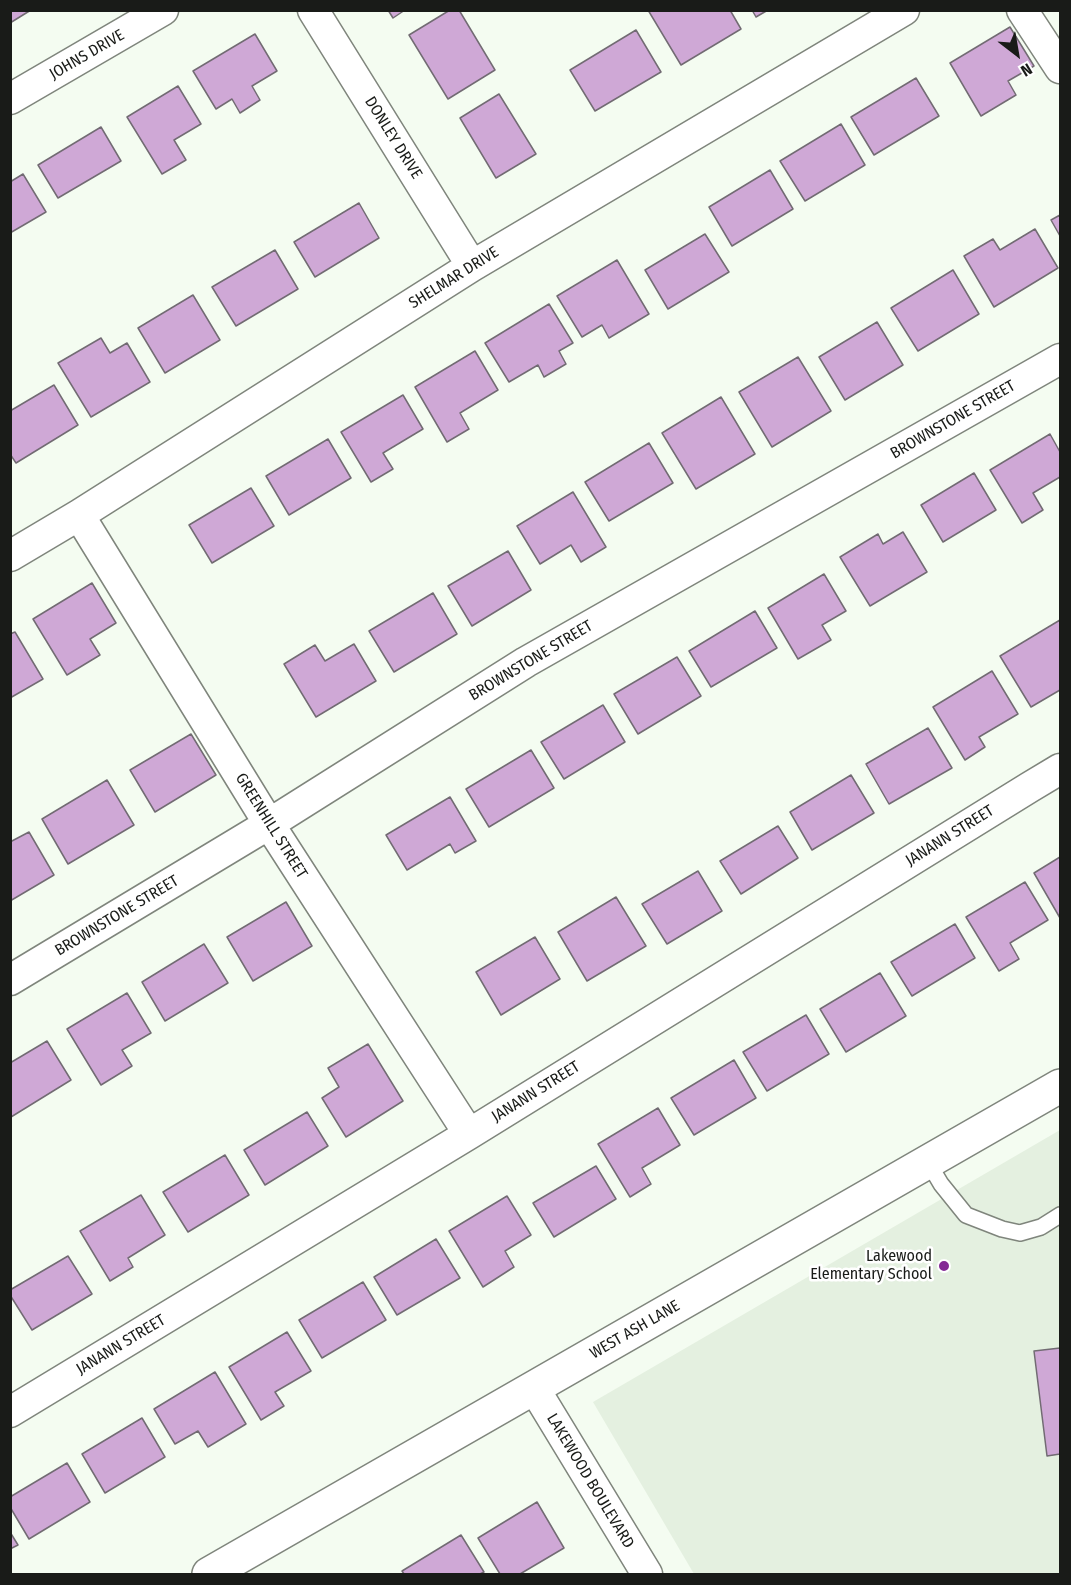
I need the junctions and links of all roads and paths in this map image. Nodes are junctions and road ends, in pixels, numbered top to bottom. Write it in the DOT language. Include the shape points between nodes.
graph roads {
  1 [pos="163,10"];
  2 [pos="313,10"];
  3 [pos="904,10"];
  4 [pos="1022,10"];
  5 [pos="1060,69"];
  6 [pos="10,99"];
  7 [pos="472,266"];
  8 [pos="1060,359"];
  9 [pos="79,515"];
  10 [pos="10,556"];
  11 [pos="1060,769"];
  12 [pos="269,824"];
  13 [pos="10,980"];
  14 [pos="1060,1086"];
  15 [pos="469,1134"];
  16 [pos="928,1162"];
  17 [pos="1060,1215"];
  18 [pos="534,1388"];
  19 [pos="10,1412"];
  20 [pos="640,1572"];
  21 [pos="209,1575"];
  1 -- 6 [label="street, JOHNS DRIVE"];
  2 -- 7 [label="street, DONLEY DRIVE"];
  3 -- 7 [label="street, SHELMAR DRIVE"];
  4 -- 5 [label="street"];
  7 -- 9 [label="street, SHELMAR DRIVE"];
  8 -- 12 [label="street, BROWNSTONE STREET" via="526,662"];
  9 -- 10 [label="street, SHELMAR DRIVE"];
  9 -- 12 [label="street, GREENHILL STREET"];
  11 -- 15 [label="street, JANANN STREET"];
  12 -- 13 [label="street, BROWNSTONE STREET"];
  12 -- 15 [label="street, GREENHILL STREET"];
  14 -- 16 [label="street, WEST ASH LANE"];
  15 -- 19 [label="street, JANANN STREET"];
  16 -- 17 [label="lane" via="966,1215 1020,1233 1041,1227"];
  16 -- 18 [label="street, WEST ASH LANE"];
  18 -- 20 [label="street, LAKEWOOD BOULEVARD"];
  18 -- 21 [label="street, WEST ASH LANE"];
}
